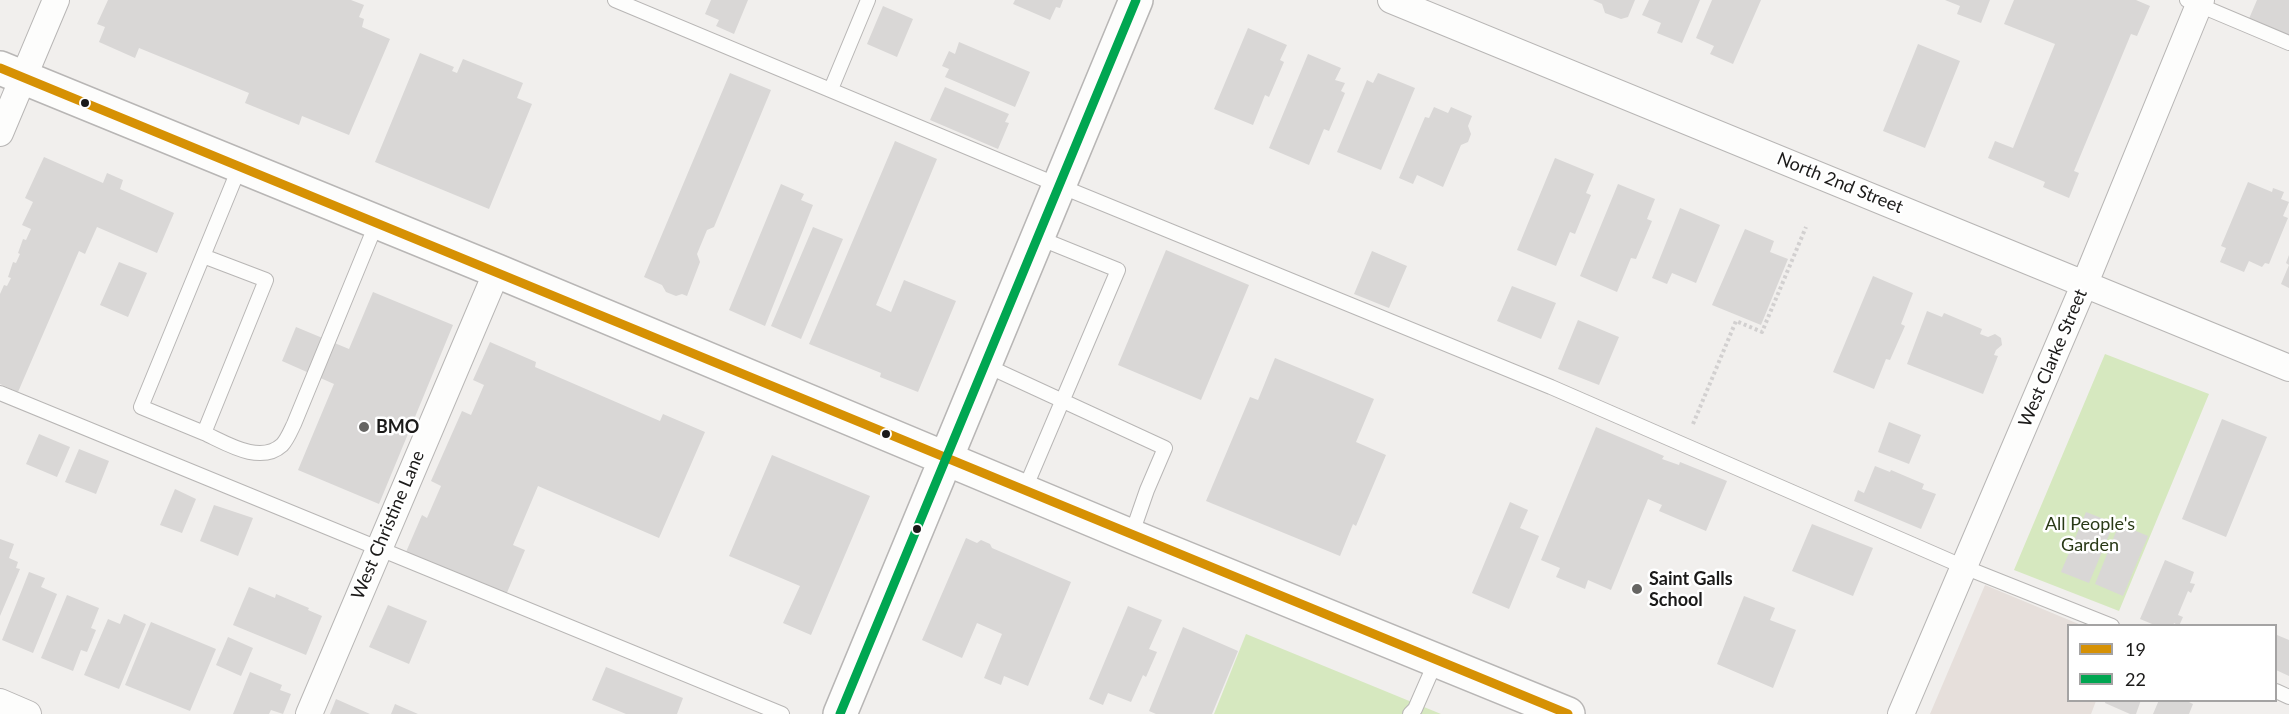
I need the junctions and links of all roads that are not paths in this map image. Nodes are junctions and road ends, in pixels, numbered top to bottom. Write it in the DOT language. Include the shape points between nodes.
graph roads {
  1 [pos="56,0"];
  2 [pos="615,0"];
  3 [pos="868,0"];
  4 [pos="1136,0"];
  5 [pos="1391,0"];
  6 [pos="2196,2"];
  7 [pos="2289,42"];
  8 [pos="11,73"];
  9 [pos="831,89"];
  10 [pos="0,133"];
  11 [pos="240,166"];
  12 [pos="1060,186"];
  13 [pos="377,222"];
  14 [pos="1039,238"];
  15 [pos="202,256"];
  16 [pos="497,271"];
  17 [pos="2085,283"];
  18 [pos="985,365"];
  19 [pos="2289,368"];
  20 [pos="0,393"];
  21 [pos="1062,401"];
  22 [pos="204,433"];
  23 [pos="946,459"];
  24 [pos="1024,491"];
  25 [pos="1131,536"];
  26 [pos="378,548"];
  27 [pos="1964,567"];
  28 [pos="2107,624"];
  29 [pos="1436,661"];
  30 [pos="309,714"];
  31 [pos="782,714"];
  32 [pos="840,714"];
  33 [pos="1410,714"];
  34 [pos="1568,714"];
  35 [pos="1901,714"];
  1 -- 8 [label="street"];
  2 -- 9 [label="lane"];
  3 -- 9 [label="lane"];
  4 -- 12 [label="main road"];
  5 -- 17 [label="street, North 2nd Street"];
  6 -- 7 [label="lane"];
  6 -- 17 [label="street, West Clarke Street"];
  8 -- 10 [label="street"];
  8 -- 11 [label="main road"];
  9 -- 12 [label="lane"];
  11 -- 13 [label="main road"];
  11 -- 15 [label="lane"];
  12 -- 14 [label="main road"];
  12 -- 27 [label="lane" via="1551,387"];
  13 -- 16 [label="main road"];
  13 -- 22 [label="lane" via="282,445 268,452 249,452"];
  14 -- 18 [label="main road"];
  14 -- 21 [label="lane" via="1118,270"];
  15 -- 22 [label="lane" via="141,407"];
  15 -- 22 [label="lane" via="266,280"];
  16 -- 23 [label="main road"];
  16 -- 26 [label="street, West Christine Lane"];
  17 -- 19 [label="street, North 2nd Street"];
  17 -- 27 [label="street, West Clarke Street"];
  18 -- 21 [label="lane"];
  18 -- 23 [label="main road"];
  20 -- 26 [label="lane"];
  21 -- 24 [label="lane"];
  21 -- 25 [label="lane" via="1165,448"];
  23 -- 24 [label="main road"];
  23 -- 32 [label="main road"];
  24 -- 25 [label="main road"];
  25 -- 29 [label="main road"];
  26 -- 30 [label="street, West Christine Lane"];
  26 -- 31 [label="lane"];
  27 -- 28 [label="lane"];
  27 -- 35 [label="street, West Clarke Street"];
  29 -- 33 [label="lane"];
  29 -- 34 [label="main road"];
}
